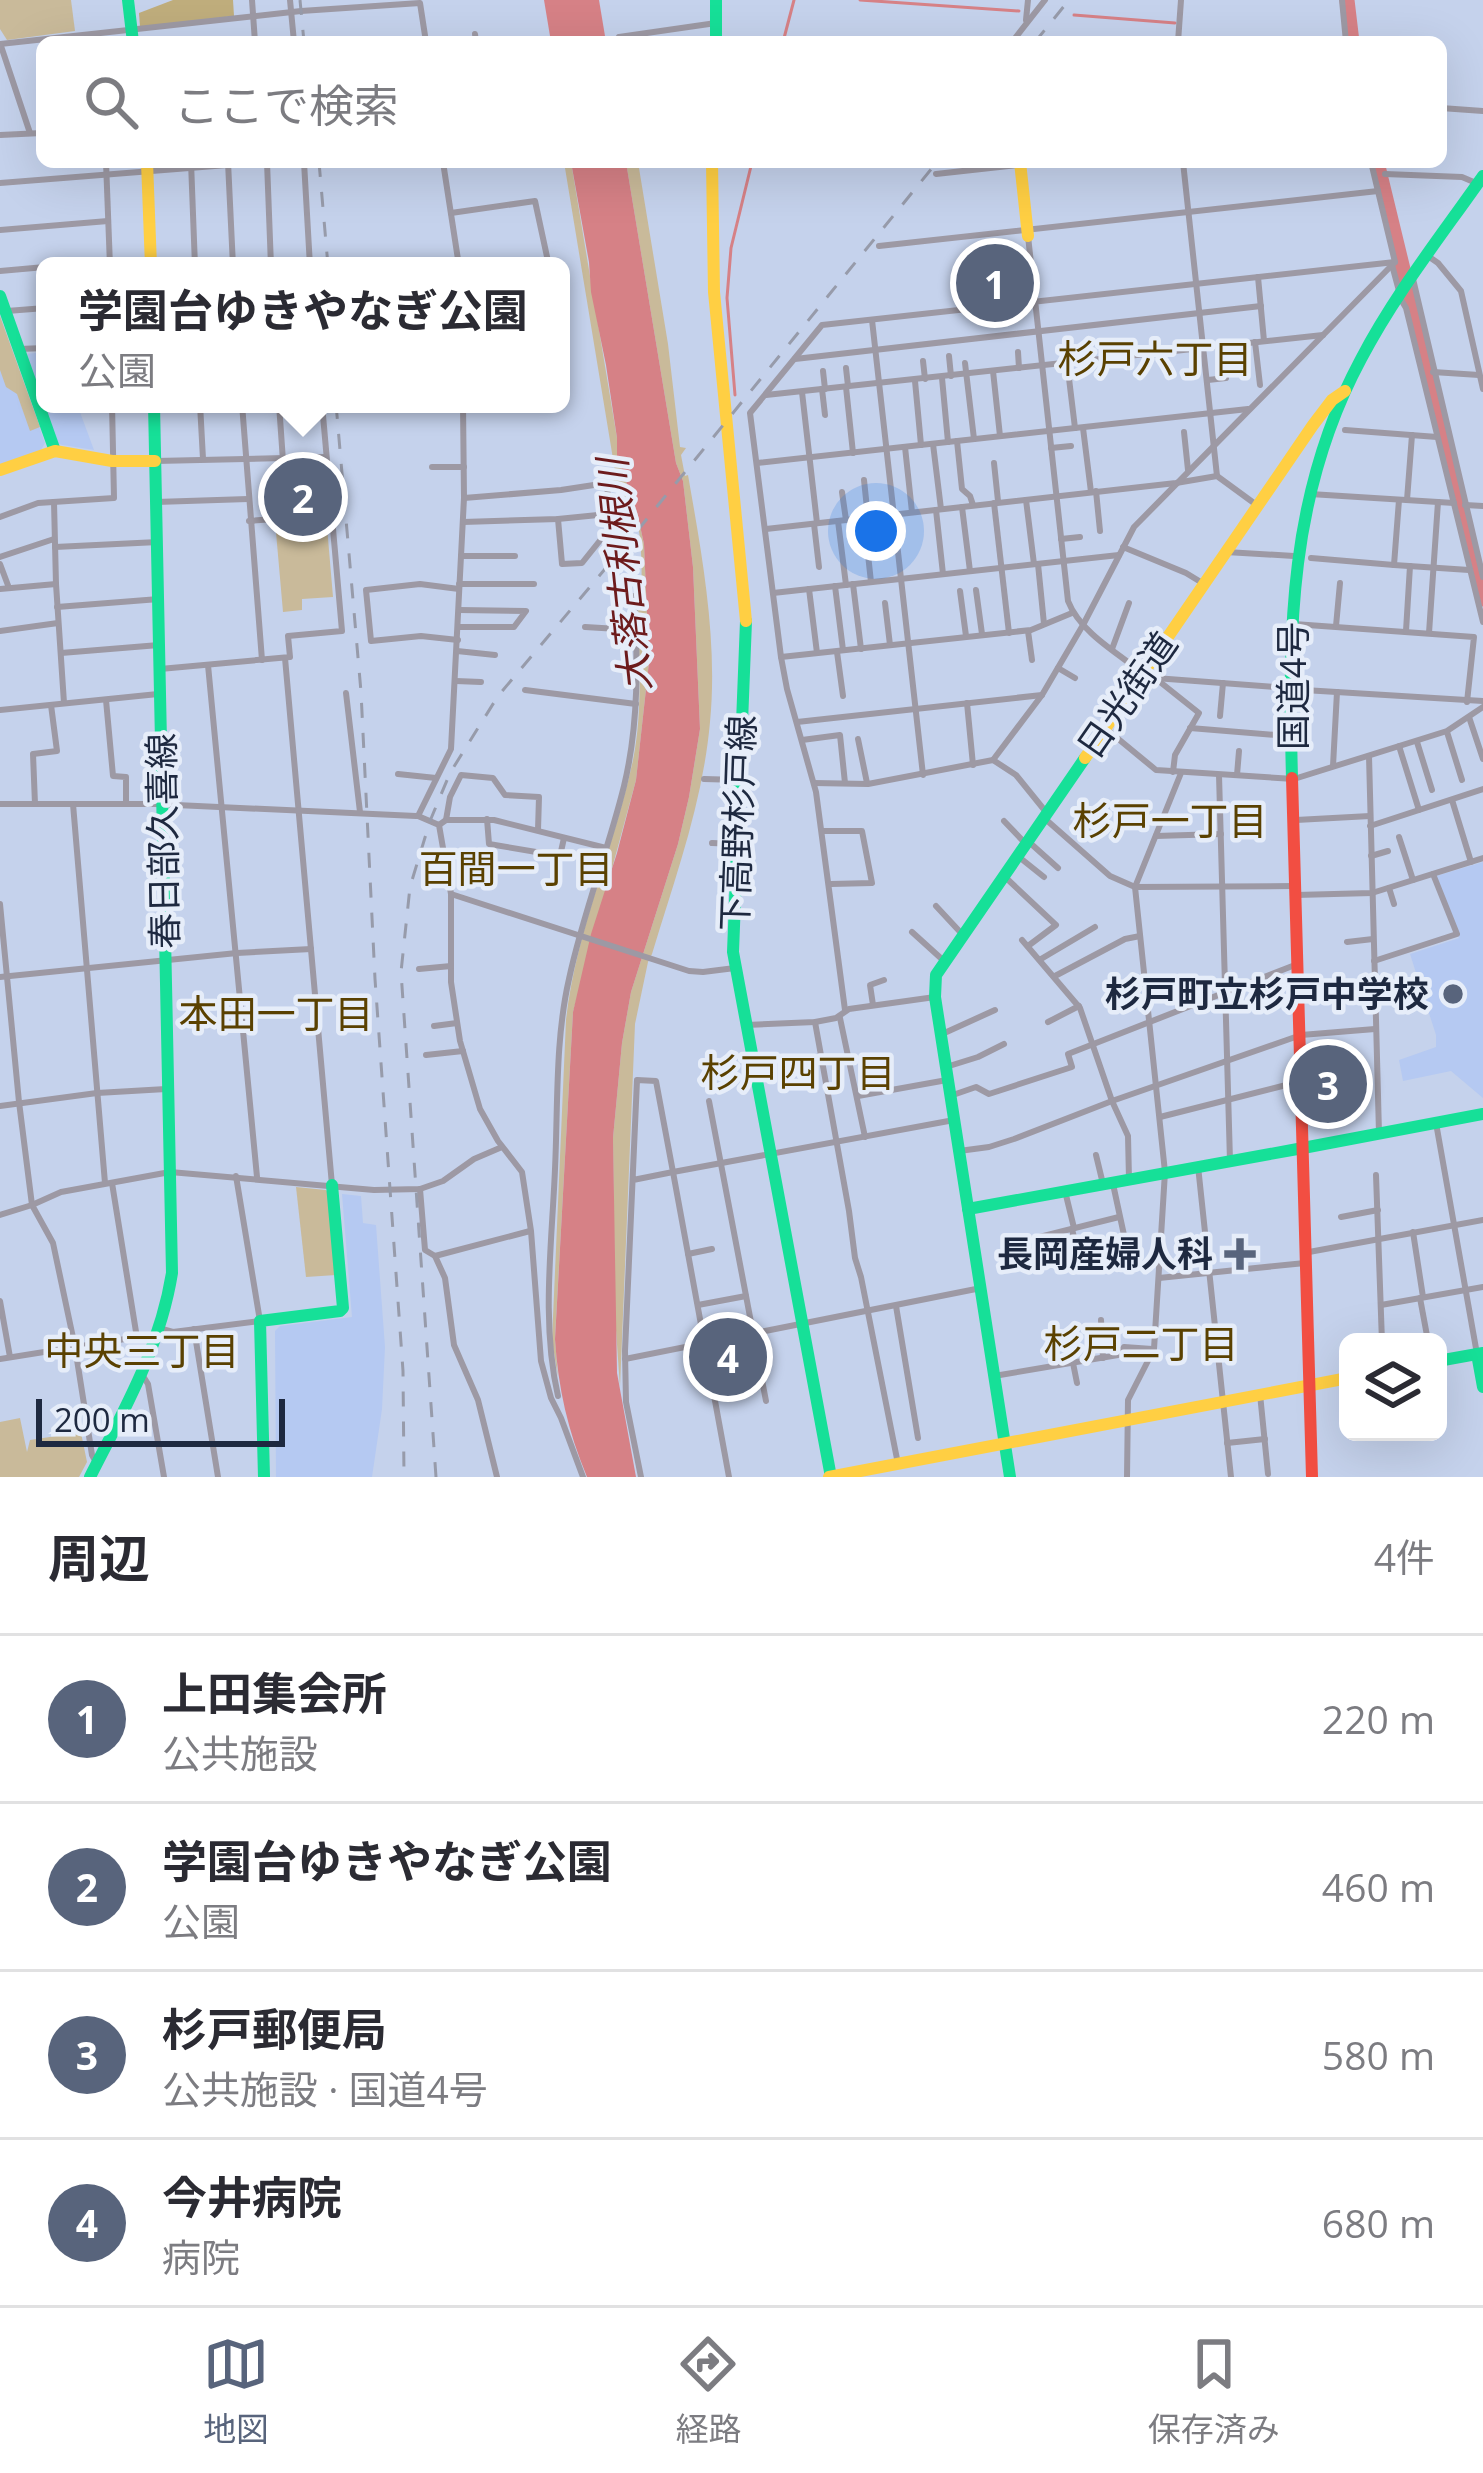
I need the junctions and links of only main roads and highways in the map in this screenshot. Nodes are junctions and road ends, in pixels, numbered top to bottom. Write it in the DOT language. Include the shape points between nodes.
graph roads {
  1 [pos="128,0"];
  2 [pos="716,0"];
  3 [pos="133,36"];
  4 [pos="716,36"];
  5 [pos="148,168"];
  6 [pos="712,168"];
  7 [pos="1020,168"];
  8 [pos="1480,180"];
  9 [pos="1027,233"];
  10 [pos="151,257"];
  11 [pos="0,296"];
  12 [pos="1345,391"];
  13 [pos="36,398"];
  14 [pos="41,413"];
  15 [pos="154,413"];
  16 [pos="55,451"];
  17 [pos="155,460"];
  18 [pos="0,470"];
  19 [pos="1483,1114"];
  20 [pos="1303,1148"];
  21 [pos="332,1185"];
  22 [pos="968,1209"];
  23 [pos="1480,1354"];
  24 [pos="1447,1360"];
  25 [pos="1339,1379"];
  26 [pos="1310,1384"];
  27 [pos="1483,1387"];
  28 [pos="1004,1443"];
  29 [pos="94,1473"];
  30 [pos="834,1476"];
  31 [pos="264,1477"];
  32 [pos="1010,1477"];
  33 [pos="1312,1477"];
  1 -- 3 [label="main road"];
  2 -- 4 [label="main road"];
  5 -- 10 [label="main road"];
  6 -- 30 [label="main road, 下高野杉戸線" via="714,292 747,609 735,968"];
  7 -- 9 [label="main road"];
  8 -- 12 [label="main road, 日光街道"];
  11 -- 13 [label="main road"];
  12 -- 20 [label="main road, 国道4号" via="1310,494 1291,623"];
  12 -- 22 [label="main road, 日光街道" via="936,975"];
  14 -- 16 [label="main road"];
  15 -- 17 [label="main road, 春日部久喜線"];
  16 -- 17 [label="main road"];
  16 -- 18 [label="main road"];
  17 -- 29 [label="main road, 春日部久喜線" via="172,1273 160,1334"];
  19 -- 20 [label="main road"];
  20 -- 22 [label="main road"];
  20 -- 26 [label="main road, 国道4号"];
  21 -- 31 [label="main road" via="343,1307 260,1321"];
  22 -- 28 [label="main road, 日光街道"];
  23 -- 24 [label="main road"];
  23 -- 27 [label="main road"];
  25 -- 26 [label="main road"];
  26 -- 28 [label="main road"];
  26 -- 33 [label="main road"];
  28 -- 30 [label="main road"];
  28 -- 32 [label="main road, 日光街道"];
}
